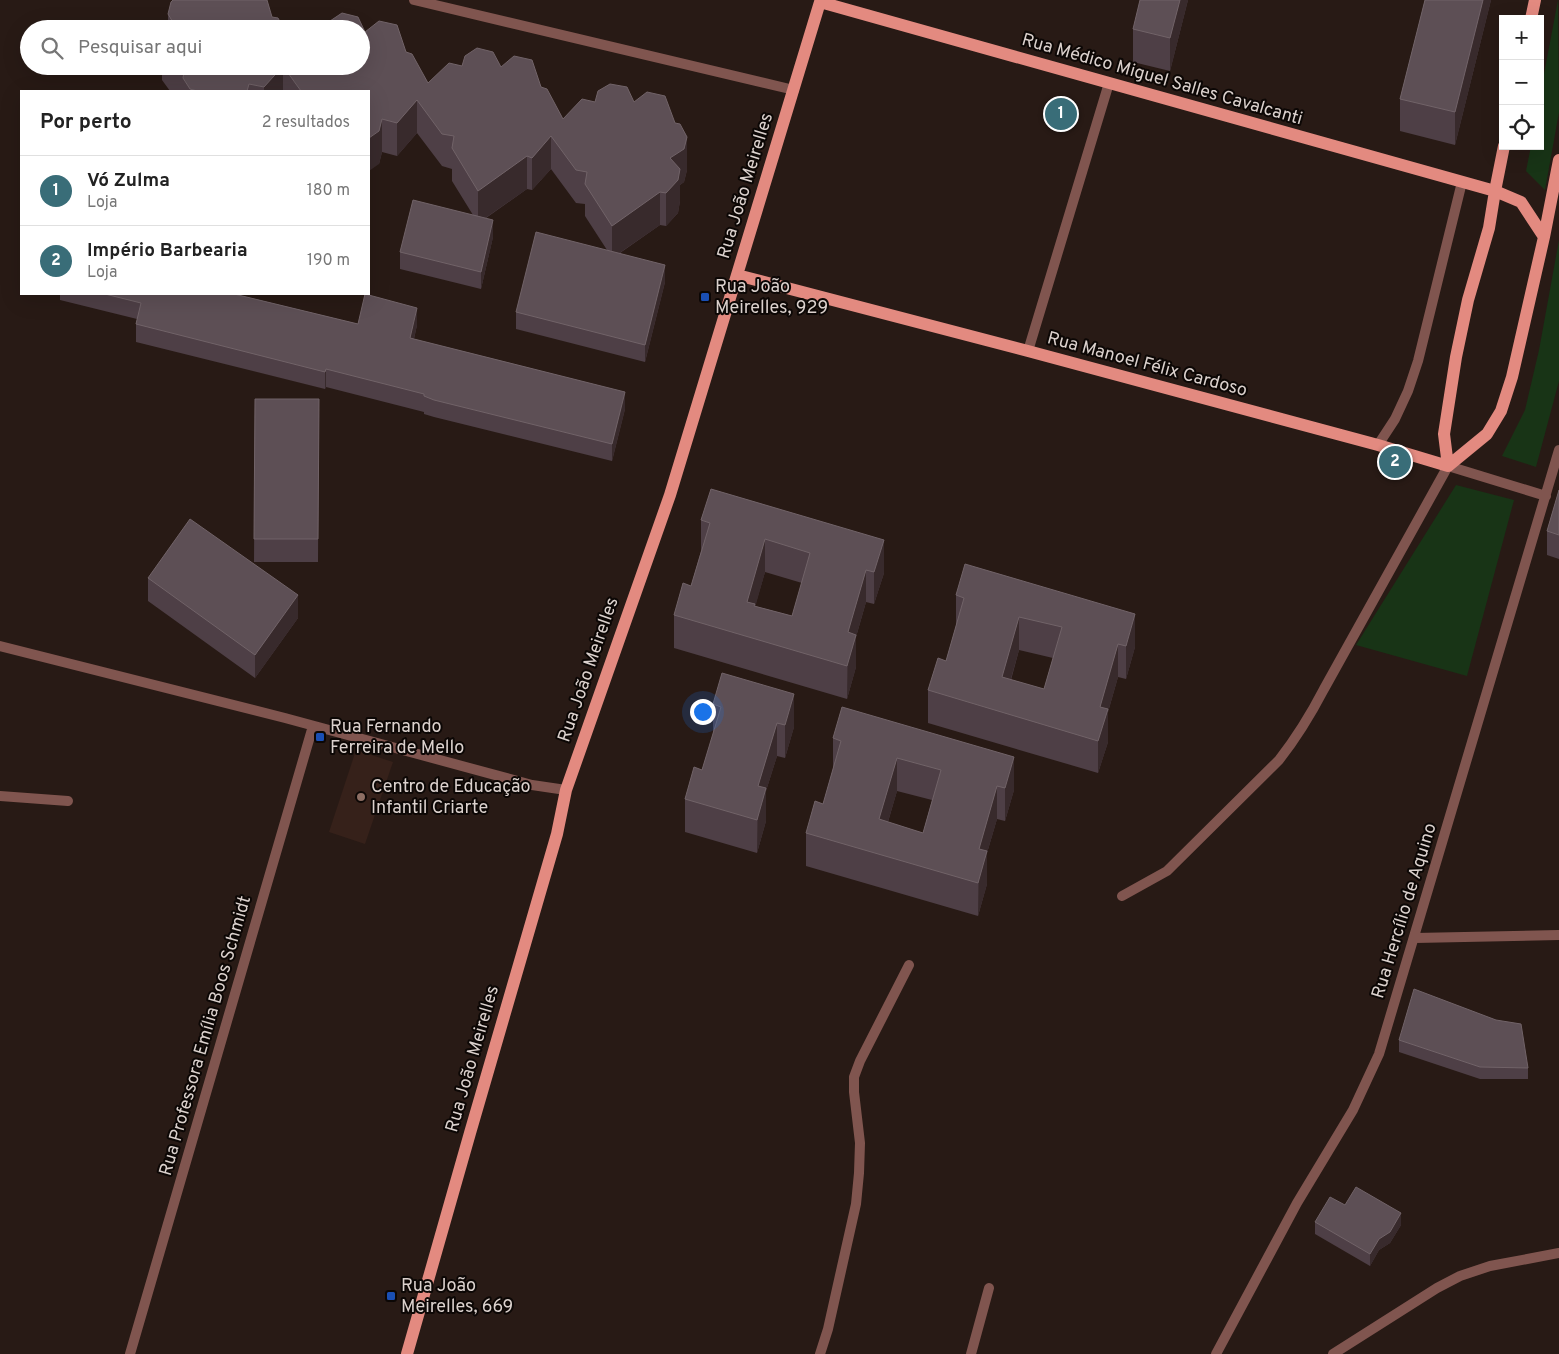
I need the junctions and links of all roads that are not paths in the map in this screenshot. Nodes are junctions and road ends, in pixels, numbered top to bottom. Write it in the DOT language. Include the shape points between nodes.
graph roads {
  1 [pos="414,0"];
  2 [pos="1535,0"];
  3 [pos="820,2"];
  4 [pos="1532,15"];
  5 [pos="1109,83"];
  6 [pos="794,90"];
  7 [pos="1503,150"];
  8 [pos="1559,160"];
  9 [pos="1462,182"];
  10 [pos="1494,191"];
  11 [pos="1544,237"];
  12 [pos="737,275"];
  13 [pos="1028,351"];
  14 [pos="1378,445"];
  15 [pos="1559,450"];
  16 [pos="1448,466"];
  17 [pos="1546,496"];
  18 [pos="0,646"];
  19 [pos="313,726"];
  20 [pos="566,790"];
  21 [pos="0,796"];
  22 [pos="68,802"];
  23 [pos="1122,896"];
  24 [pos="1559,935"];
  25 [pos="1415,938"];
  26 [pos="909,965"];
  27 [pos="1559,1253"];
  28 [pos="989,1288"];
  29 [pos="130,1354"];
  30 [pos="407,1354"];
  31 [pos="820,1354"];
  32 [pos="971,1354"];
  33 [pos="1216,1354"];
  34 [pos="1333,1354"];
  1 -- 6 [label="street"];
  2 -- 4 [label="main road"];
  3 -- 5 [label="main road, Rua Médico Miguel Salles Cavalcanti"];
  3 -- 6 [label="main road, Rua João Meirelles"];
  5 -- 9 [label="main road, Rua Médico Miguel Salles Cavalcanti"];
  5 -- 13 [label="street"];
  6 -- 12 [label="main road, Rua João Meirelles"];
  7 -- 10 [label="main road"];
  8 -- 11 [label="main road"];
  9 -- 10 [label="main road, Rua Médico Miguel Salles Cavalcanti"];
  9 -- 14 [label="street" via="1416,369 1395,419"];
  10 -- 11 [label="main road, Rua Médico Miguel Salles Cavalcanti" via="1521,202"];
  10 -- 16 [label="main road" via="1489,228 1468,300 1456,358 1444,434"];
  11 -- 16 [label="main road" via="1502,410 1487,434"];
  12 -- 13 [label="main road, Rua Manoel Félix Cardoso"];
  12 -- 20 [label="main road, Rua João Meirelles" via="670,495"];
  13 -- 14 [label="main road, Rua Manoel Félix Cardoso"];
  14 -- 16 [label="main road, Rua Manoel Félix Cardoso"];
  15 -- 17 [label="street, Rua Hercílio de Aquino"];
  16 -- 17 [label="street, Rua Manoel Félix Cardoso"];
  16 -- 23 [label="street" via="1294,742 1167,871"];
  17 -- 25 [label="street, Rua Hercílio de Aquino"];
  18 -- 19 [label="street"];
  19 -- 20 [label="street" via="532,785"];
  19 -- 29 [label="street, Rua Professora Emília Boos Schmidt"];
  20 -- 30 [label="main road, Rua João Meirelles" via="557,834"];
  21 -- 22 [label="street"];
  24 -- 25 [label="street"];
  25 -- 33 [label="street, Rua Hercílio de Aquino" via="1380,1054 1353,1110 1297,1203"];
  26 -- 31 [label="street" via="854,1076 860,1143 856,1204"];
  27 -- 34 [label="street" via="1490,1266 1460,1276"];
  28 -- 32 [label="street"];
}
